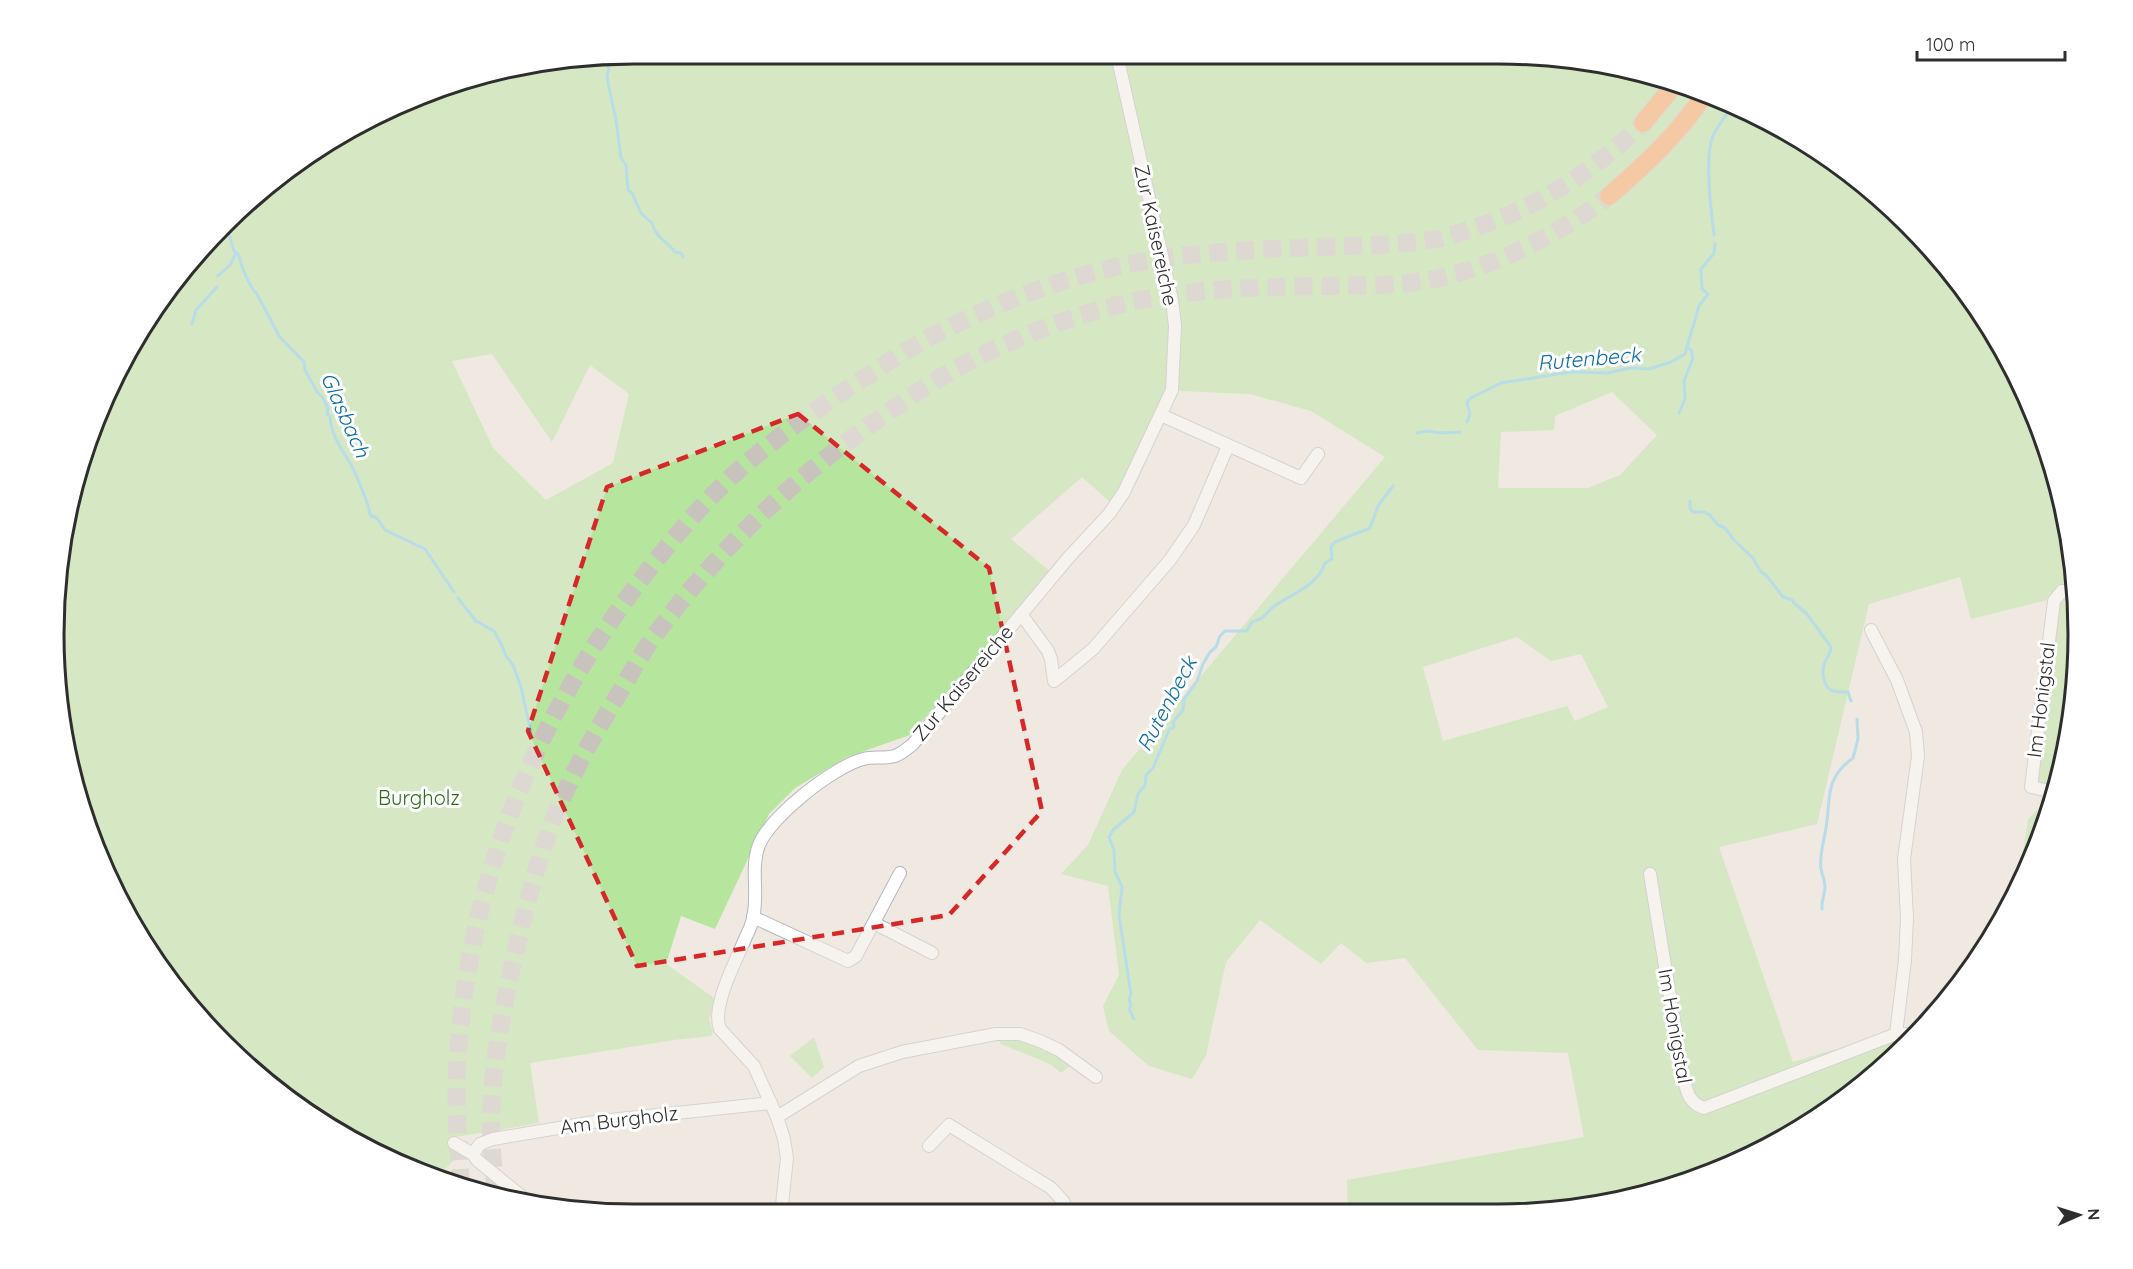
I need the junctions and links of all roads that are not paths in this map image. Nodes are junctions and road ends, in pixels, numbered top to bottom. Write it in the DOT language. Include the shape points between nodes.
graph roads {
  1 [pos="1119,64"];
  2 [pos="1669,91"];
  3 [pos="1699,101"];
  4 [pos="1643,123"];
  5 [pos="1609,196"];
  6 [pos="1161,415"];
  7 [pos="1228,446"];
  8 [pos="1318,454"];
  9 [pos="2067,592"];
  10 [pos="1021,614"];
  11 [pos="1871,630"];
  12 [pos="2046,791"];
  13 [pos="900,873"];
  14 [pos="1650,873"];
  15 [pos="753,918"];
  16 [pos="874,923"];
  17 [pos="932,953"];
  18 [pos="1896,1034"];
  19 [pos="1906,1034"];
  20 [pos="1096,1077"];
  21 [pos="771,1102"];
  22 [pos="777,1117"];
  23 [pos="454,1143"];
  24 [pos="929,1146"];
  25 [pos="473,1154"];
  26 [pos="517,1192"];
  27 [pos="782,1204"];
  28 [pos="1064,1204"];
  1 -- 6 [label="street, Zur Kaisereiche" via="1175,326 1172,390"];
  2 -- 4 [label="highway"];
  3 -- 5 [label="highway" via="1671,139"];
  6 -- 7 [label="street"];
  6 -- 10 [label="street, Zur Kaisereiche" via="1124,492"];
  7 -- 8 [label="street" via="1301,478"];
  7 -- 10 [label="street, Zur Kaisereiche" via="1194,525 1170,560 1093,649 1054,681 1048,651"];
  9 -- 12 [label="street, Im Honigstal" via="2062,591 2054,601 2031,788"];
  10 -- 15 [label="street, Zur Kaisereiche" via="914,744 895,756 864,758 837,771 775,822 759,844 754,864"];
  11 -- 18 [label="street" via="1897,680 1916,732 1918,756 1904,860 1905,960"];
  13 -- 16 [label="street"];
  14 -- 18 [label="street, Im Honigstal" via="1683,1077 1688,1096 1696,1106 1704,1108"];
  15 -- 16 [label="street" via="848,961 856,956"];
  15 -- 21 [label="street, Zur Kaisereiche" via="721,1000 717,1022 754,1066"];
  16 -- 17 [label="street"];
  18 -- 19 [label="street, Im Honigstal"];
  20 -- 22 [label="street" via="1040,1041 1020,1034 996,1034 902,1052 867,1063"];
  21 -- 22 [label="street"];
  21 -- 25 [label="street, Am Burgholz" via="600,1121 493,1139 480,1144"];
  22 -- 27 [label="street" via="786,1158"];
  23 -- 25 [label="street"];
  24 -- 28 [label="street" via="948,1125 1051,1188"];
  25 -- 26 [label="street"];
}
